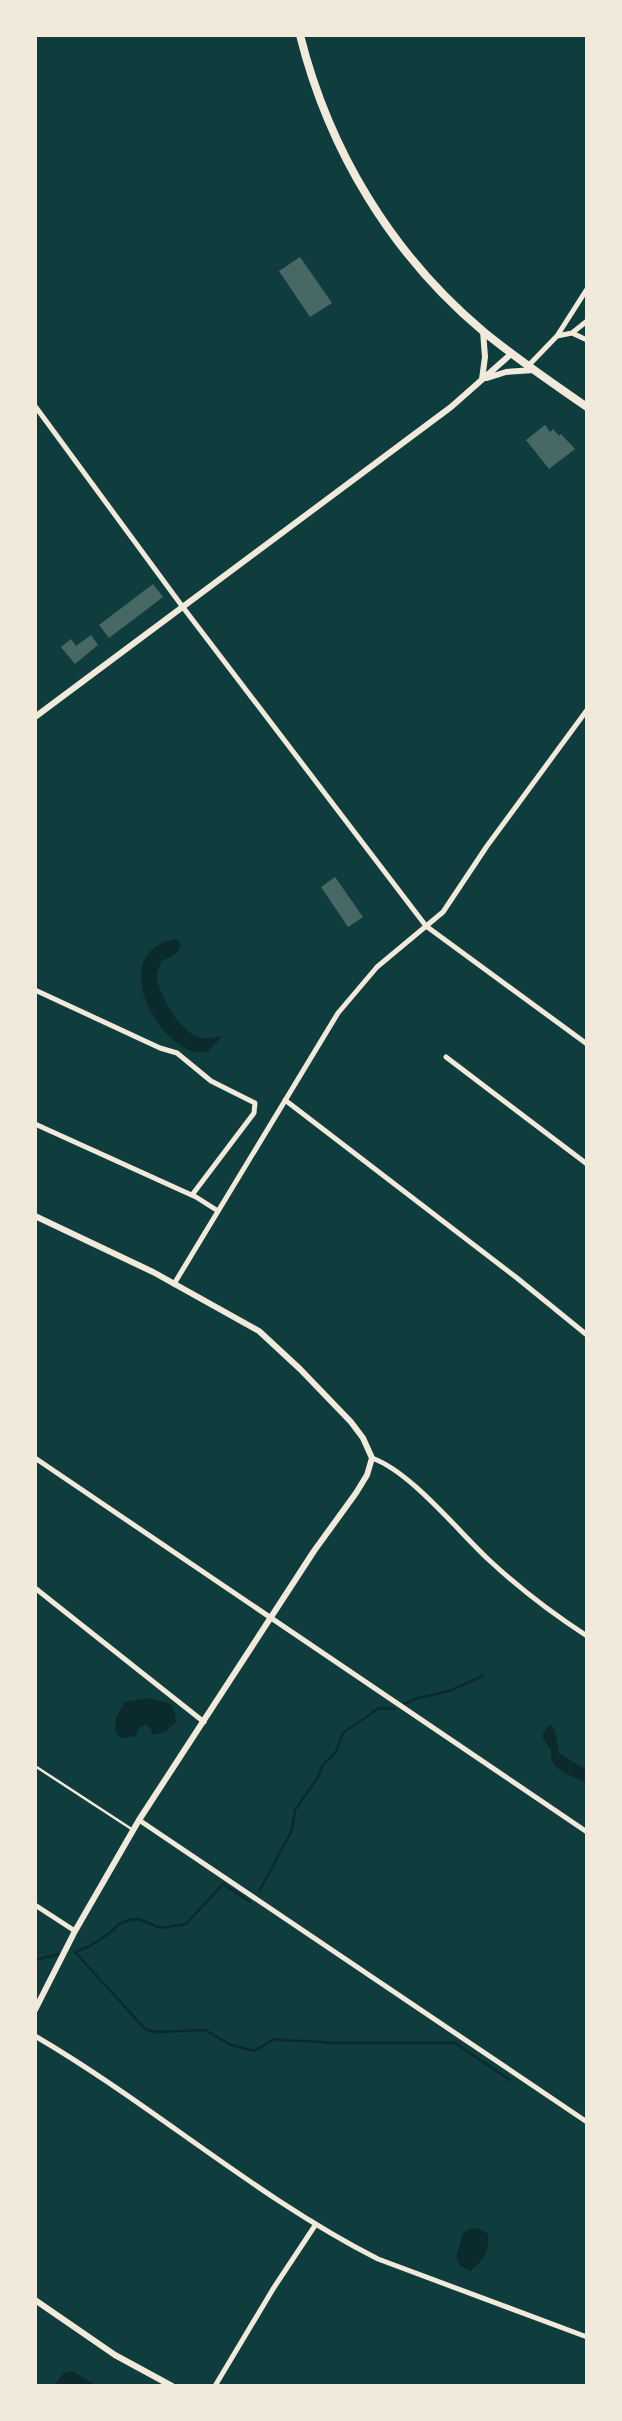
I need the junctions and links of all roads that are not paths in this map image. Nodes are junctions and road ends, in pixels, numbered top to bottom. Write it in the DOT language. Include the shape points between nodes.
graph roads {
  1 [pos="300,35"];
  2 [pos="587,289"];
  3 [pos="587,321"];
  4 [pos="483,331"];
  5 [pos="572,333"];
  6 [pos="557,336"];
  7 [pos="587,340"];
  8 [pos="511,354"];
  9 [pos="531,368"];
  10 [pos="482,379"];
  11 [pos="35,406"];
  12 [pos="587,407"];
  13 [pos="182,606"];
  14 [pos="587,710"];
  15 [pos="35,717"];
  16 [pos="426,926"];
  17 [pos="35,990"];
  18 [pos="587,1044"];
  19 [pos="446,1057"];
  20 [pos="285,1100"];
  21 [pos="35,1124"];
  22 [pos="587,1164"];
  23 [pos="192,1195"];
  24 [pos="218,1211"];
  25 [pos="35,1216"];
  26 [pos="174,1284"];
  27 [pos="587,1335"];
  28 [pos="35,1458"];
  29 [pos="372,1458"];
  30 [pos="35,1588"];
  31 [pos="270,1619"];
  32 [pos="587,1636"];
  33 [pos="204,1722"];
  34 [pos="35,1766"];
  35 [pos="139,1820"];
  36 [pos="133,1830"];
  37 [pos="587,1832"];
  38 [pos="35,1905"];
  39 [pos="75,1931"];
  40 [pos="35,2010"];
  41 [pos="35,2036"];
  42 [pos="587,2123"];
  43 [pos="316,2224"];
  44 [pos="35,2300"];
  45 [pos="587,2337"];
  46 [pos="172,2386"];
  47 [pos="215,2386"];
  1 -- 4 [label="main road" via="322,107 367,198 413,263"];
  2 -- 6 [label="street"];
  3 -- 5 [label="street"];
  4 -- 8 [label="main road"];
  4 -- 10 [label="street"];
  5 -- 6 [label="street"];
  5 -- 7 [label="street"];
  6 -- 9 [label="street"];
  8 -- 9 [label="main road"];
  8 -- 10 [label="street"];
  9 -- 10 [label="street"];
  9 -- 12 [label="main road"];
  10 -- 13 [label="street" via="451,407"];
  11 -- 13 [label="street"];
  13 -- 15 [label="street"];
  13 -- 16 [label="street"];
  14 -- 16 [label="street" via="453,900"];
  16 -- 18 [label="street"];
  16 -- 20 [label="street" via="377,967 349,998"];
  17 -- 23 [label="street" via="177,1053 211,1081 255,1104 254,1113"];
  19 -- 22 [label="street"];
  20 -- 24 [label="street"];
  20 -- 27 [label="street"];
  21 -- 23 [label="street"];
  23 -- 24 [label="street"];
  24 -- 26 [label="street"];
  25 -- 26 [label="street"];
  26 -- 29 [label="street" via="267,1338 351,1422"];
  28 -- 31 [label="street"];
  29 -- 31 [label="street" via="362,1484"];
  29 -- 32 [label="street" via="410,1482 509,1578"];
  30 -- 33 [label="street"];
  31 -- 33 [label="street"];
  31 -- 37 [label="street"];
  33 -- 35 [label="street"];
  34 -- 36 [label="lane"];
  35 -- 36 [label="street"];
  35 -- 42 [label="street"];
  36 -- 39 [label="street"];
  38 -- 39 [label="street"];
  39 -- 40 [label="street"];
  41 -- 43 [label="street"];
  43 -- 45 [label="street" via="378,2259"];
  43 -- 47 [label="street"];
  44 -- 46 [label="street" via="115,2355"];
}
